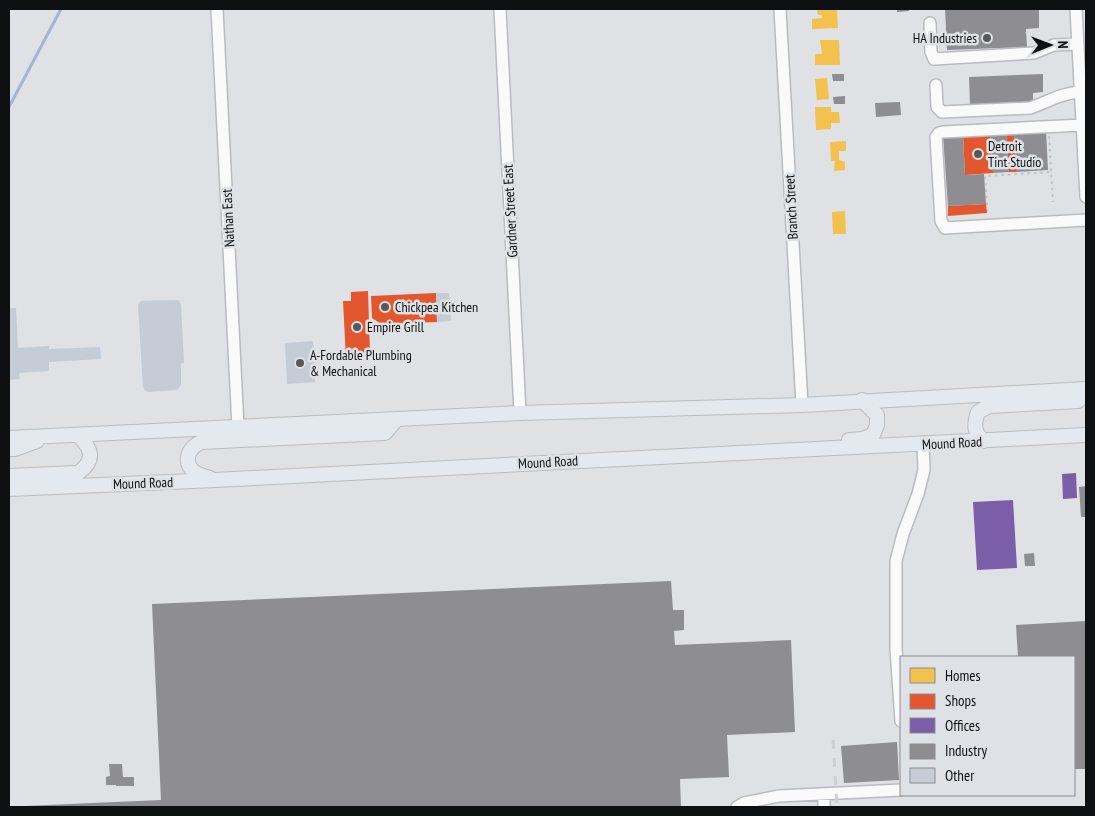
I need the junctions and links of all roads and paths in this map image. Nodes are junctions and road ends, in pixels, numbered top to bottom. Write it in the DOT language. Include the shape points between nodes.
graph roads {
  1 [pos="217,9"];
  2 [pos="500,9"];
  3 [pos="780,9"];
  4 [pos="1076,9"];
  5 [pos="930,22"];
  6 [pos="1080,38"];
  7 [pos="936,85"];
  8 [pos="1082,86"];
  9 [pos="1082,125"];
  10 [pos="1049,131"];
  11 [pos="1051,172"];
  12 [pos="1086,197"];
  13 [pos="1053,202"];
  14 [pos="987,205"];
  15 [pos="1086,220"];
  16 [pos="371,328"];
  17 [pos="381,337"];
  18 [pos="1086,389"];
  19 [pos="1086,394"];
  20 [pos="862,400"];
  21 [pos="802,404"];
  22 [pos="520,414"];
  23 [pos="396,420"];
  24 [pos="238,428"];
  25 [pos="78,435"];
  26 [pos="1086,435"];
  27 [pos="52,436"];
  28 [pos="9,438"];
  29 [pos="984,441"];
  30 [pos="923,444"];
  31 [pos="9,449"];
  32 [pos="645,457"];
  33 [pos="9,476"];
  34 [pos="215,480"];
  35 [pos="9,489"];
  36 [pos="900,707"];
  37 [pos="900,790"];
  38 [pos="824,794"];
  39 [pos="737,807"];
  40 [pos="824,807"];
  1 -- 24 [label="street, Nathan East"];
  2 -- 22 [label="street, Gardner Street East"];
  3 -- 21 [label="street, Branch Street"];
  4 -- 6 [label="street"];
  5 -- 6 [label="street" via="934,59 1034,53"];
  6 -- 8 [label="street"];
  7 -- 8 [label="street" via="937,107 942,112 1030,108"];
  8 -- 9 [label="street"];
  9 -- 12 [label="street"];
  9 -- 15 [label="street" via="943,132 936,137 941,221 945,228"];
  10 -- 11 [label="path"];
  11 -- 13 [label="path"];
  11 -- 14 [label="path" via="986,176"];
  16 -- 17 [label="path"];
  18 -- 20 [label="main road"];
  19 -- 29 [label="main road" via="1078,401 989,406 978,412 974,422 978,436"];
  20 -- 21 [label="main road"];
  20 -- 32 [label="main road" via="877,415 877,425 873,435 862,439 691,446"];
  21 -- 22 [label="main road"];
  22 -- 23 [label="main road"];
  23 -- 24 [label="main road"];
  23 -- 34 [label="main road" via="385,433 213,440 194,445 188,457 189,465 199,475"];
  24 -- 25 [label="main road"];
  25 -- 27 [label="main road"];
  25 -- 33 [label="main road" via="88,446 90,454 85,468 78,473"];
  26 -- 29 [label="main road, Mound Road"];
  27 -- 28 [label="main road"];
  27 -- 31 [label="main road"];
  29 -- 30 [label="main road, Mound Road"];
  30 -- 32 [label="main road, Mound Road"];
  30 -- 36 [label="street" via="924,470 896,561"];
  32 -- 34 [label="main road, Mound Road"];
  34 -- 35 [label="main road, Mound Road"];
  37 -- 38 [label="street"];
  38 -- 39 [label="street" via="779,796"];
  38 -- 40 [label="street"];
}
